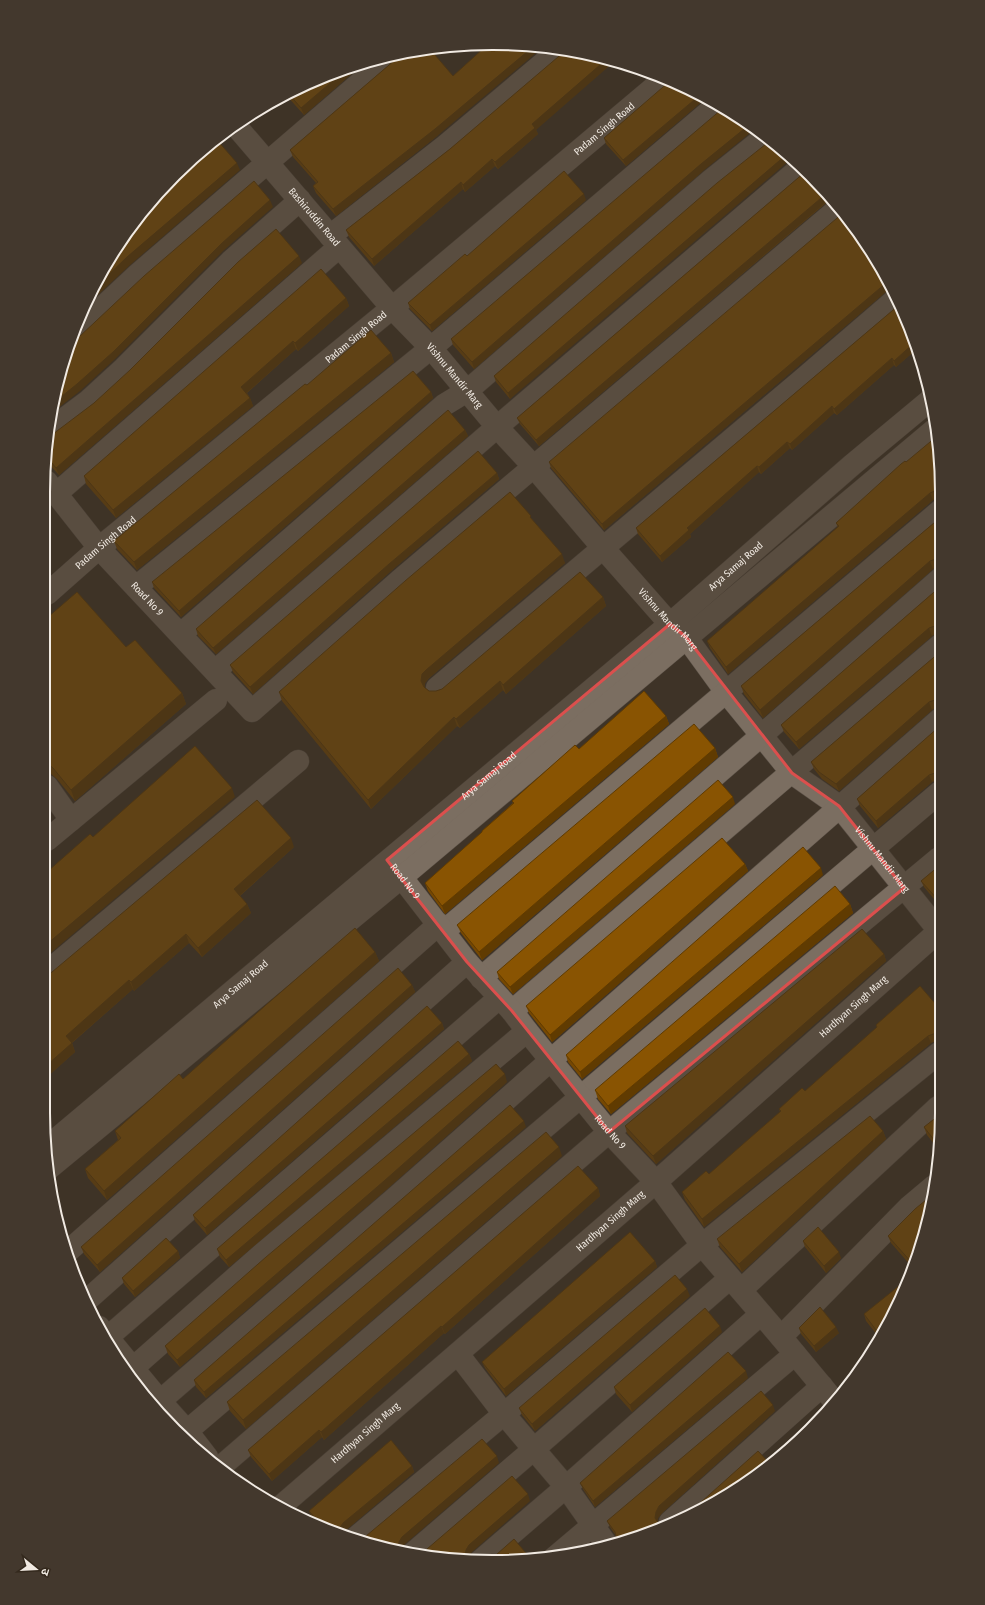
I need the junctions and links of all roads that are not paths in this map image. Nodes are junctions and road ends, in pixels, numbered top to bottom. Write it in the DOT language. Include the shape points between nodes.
graph roads {
  1 [pos="554,55"];
  2 [pos="382,64"];
  3 [pos="659,83"];
  4 [pos="713,108"];
  5 [pos="239,130"];
  6 [pos="761,140"];
  7 [pos="267,162"];
  8 [pos="796,171"];
  9 [pos="300,200"];
  10 [pos="834,212"];
  11 [pos="335,241"];
  12 [pos="892,303"];
  13 [pos="392,308"];
  14 [pos="83,326"];
  15 [pos="431,348"];
  16 [pos="466,391"];
  17 [pos="926,404"];
  18 [pos="56,425"];
  19 [pos="497,427"];
  20 [pos="931,433"];
  21 [pos="534,467"];
  22 [pos="51,488"];
  23 [pos="935,515"];
  24 [pos="99,548"];
  25 [pos="603,548"];
  26 [pos="935,583"];
  27 [pos="136,587"];
  28 [pos="50,591"];
  29 [pos="678,630"];
  30 [pos="181,634"];
  31 [pos="935,649"];
  32 [pos="215,671"];
  33 [pos="437,688"];
  34 [pos="726,692"];
  35 [pos="216,700"];
  36 [pos="935,724"];
  37 [pos="762,735"];
  38 [pos="298,761"];
  39 [pos="792,773"];
  40 [pos="50,790"];
  41 [pos="935,796"];
  42 [pos="839,806"];
  43 [pos="70,820"];
  44 [pos="50,837"];
  45 [pos="872,848"];
  46 [pos="387,860"];
  47 [pos="935,861"];
  48 [pos="402,877"];
  49 [pos="904,888"];
  50 [pos="935,926"];
  51 [pos="442,928"];
  52 [pos="935,935"];
  53 [pos="50,969"];
  54 [pos="474,970"];
  55 [pos="506,1004"];
  56 [pos="527,1031"];
  57 [pos="935,1056"];
  58 [pos="551,1060"];
  59 [pos="581,1097"];
  60 [pos="935,1110"];
  61 [pos="609,1132"];
  62 [pos="51,1143"];
  63 [pos="53,1165"];
  64 [pos="656,1182"];
  65 [pos="927,1192"];
  66 [pos="702,1245"];
  67 [pos="71,1249"];
  68 [pos="736,1284"];
  69 [pos="91,1297"];
  70 [pos="761,1314"];
  71 [pos="107,1329"];
  72 [pos="781,1336"];
  73 [pos="458,1354"];
  74 [pos="795,1354"];
  75 [pos="126,1360"];
  76 [pos="133,1368"];
  77 [pos="829,1394"];
  78 [pos="160,1402"];
  79 [pos="504,1414"];
  80 [pos="187,1431"];
  81 [pos="189,1433"];
  82 [pos="534,1450"];
  83 [pos="223,1464"];
  84 [pos="566,1487"];
  85 [pos="285,1503"];
  86 [pos="684,1511"];
  87 [pos="592,1525"];
  88 [pos="360,1535"];
  89 [pos="604,1541"];
  90 [pos="419,1548"];
  91 [pos="565,1548"];
  92 [pos="487,1555"];
  1 -- 11 [label="street"];
  2 -- 7 [label="street"];
  3 -- 13 [label="street, Padam Singh Road"];
  4 -- 15 [label="street"];
  5 -- 7 [label="street, Bashiruddin Road"];
  6 -- 16 [label="street"];
  7 -- 9 [label="street, Bashiruddin Road"];
  7 -- 14 [label="street" via="138,274"];
  8 -- 19 [label="street"];
  9 -- 11 [label="street, Bashiruddin Road"];
  9 -- 18 [label="street" via="232,260 124,368 88,401"];
  10 -- 21 [label="street"];
  11 -- 13 [label="street, Bashiruddin Road"];
  11 -- 22 [label="street"];
  12 -- 25 [label="street"];
  13 -- 15 [label="street, Vishnu Mandir Marg"];
  13 -- 24 [label="street, Padam Singh Road"];
  15 -- 16 [label="street, Vishnu Mandir Marg"];
  15 -- 27 [label="street"];
  16 -- 19 [label="street, Vishnu Mandir Marg"];
  16 -- 30 [label="street" via="444,405"];
  17 -- 29 [label="street, Arya Samaj Road" via="852,465"];
  19 -- 21 [label="street, Vishnu Mandir Marg"];
  19 -- 32 [label="street"];
  20 -- 29 [label="street"];
  21 -- 25 [label="street, Vishnu Mandir Marg"];
  21 -- 32 [label="street, Road No 9" via="400,580 252,711"];
  22 -- 24 [label="street, Road No 9"];
  23 -- 34 [label="street"];
  24 -- 27 [label="street, Road No 9"];
  24 -- 28 [label="street, Padam Singh Road"];
  25 -- 29 [label="street, Vishnu Mandir Marg"];
  25 -- 33 [label="street"];
  26 -- 37 [label="street"];
  27 -- 30 [label="street, Road No 9"];
  29 -- 34 [label="street, Vishnu Mandir Marg"];
  29 -- 46 [label="street, Arya Samaj Road"];
  29 -- 48 [label="street"];
  30 -- 32 [label="street, Road No 9"];
  31 -- 39 [label="street"];
  34 -- 37 [label="street, Vishnu Mandir Marg"];
  34 -- 51 [label="street"];
  35 -- 43 [label="street"];
  36 -- 42 [label="street"];
  37 -- 39 [label="street, Vishnu Mandir Marg"];
  37 -- 54 [label="street"];
  38 -- 53 [label="street"];
  39 -- 42 [label="street, Vishnu Mandir Marg"];
  39 -- 55 [label="street"];
  40 -- 43 [label="street"];
  41 -- 45 [label="street"];
  42 -- 45 [label="street, Vishnu Mandir Marg"];
  42 -- 58 [label="street"];
  43 -- 44 [label="street"];
  45 -- 49 [label="street, Vishnu Mandir Marg"];
  45 -- 59 [label="street"];
  46 -- 48 [label="street, Road No 9"];
  46 -- 62 [label="street, Arya Samaj Road"];
  47 -- 49 [label="street"];
  48 -- 51 [label="street, Road No 9"];
  48 -- 63 [label="street"];
  49 -- 50 [label="street, Vishnu Mandir Marg"];
  49 -- 61 [label="street"];
  51 -- 54 [label="street, Road No 9"];
  51 -- 67 [label="street"];
  52 -- 64 [label="street, Hardhyan Singh Marg"];
  54 -- 55 [label="street, Road No 9"];
  54 -- 69 [label="street"];
  55 -- 56 [label="street, Road No 9"];
  55 -- 71 [label="street"];
  56 -- 58 [label="street, Road No 9"];
  56 -- 76 [label="street" via="261,1255"];
  57 -- 66 [label="street"];
  58 -- 59 [label="street, Road No 9"];
  58 -- 78 [label="street"];
  59 -- 61 [label="street, Road No 9"];
  59 -- 80 [label="street"];
  60 -- 68 [label="street"];
  61 -- 64 [label="street, Road No 9"];
  61 -- 83 [label="street"];
  64 -- 66 [label="street, Road No 9"];
  64 -- 73 [label="street, Hardhyan Singh Marg"];
  65 -- 72 [label="street"];
  66 -- 68 [label="street, Road No 9"];
  66 -- 79 [label="street"];
  68 -- 70 [label="street, Road No 9"];
  68 -- 82 [label="street"];
  70 -- 72 [label="street, Road No 9"];
  70 -- 84 [label="street"];
  72 -- 74 [label="street, Road No 9"];
  73 -- 79 [label="street"];
  73 -- 85 [label="street, Hardhyan Singh Marg"];
  74 -- 77 [label="street, Road No 9"];
  74 -- 87 [label="street"];
  75 -- 76 [label="street"];
  76 -- 78 [label="street"];
  77 -- 86 [label="street"];
  78 -- 80 [label="street"];
  79 -- 82 [label="street"];
  79 -- 88 [label="street"];
  80 -- 81 [label="street"];
  82 -- 84 [label="street"];
  82 -- 90 [label="street"];
  84 -- 87 [label="street"];
  84 -- 92 [label="street"];
  87 -- 89 [label="street"];
  87 -- 91 [label="street"];
}
